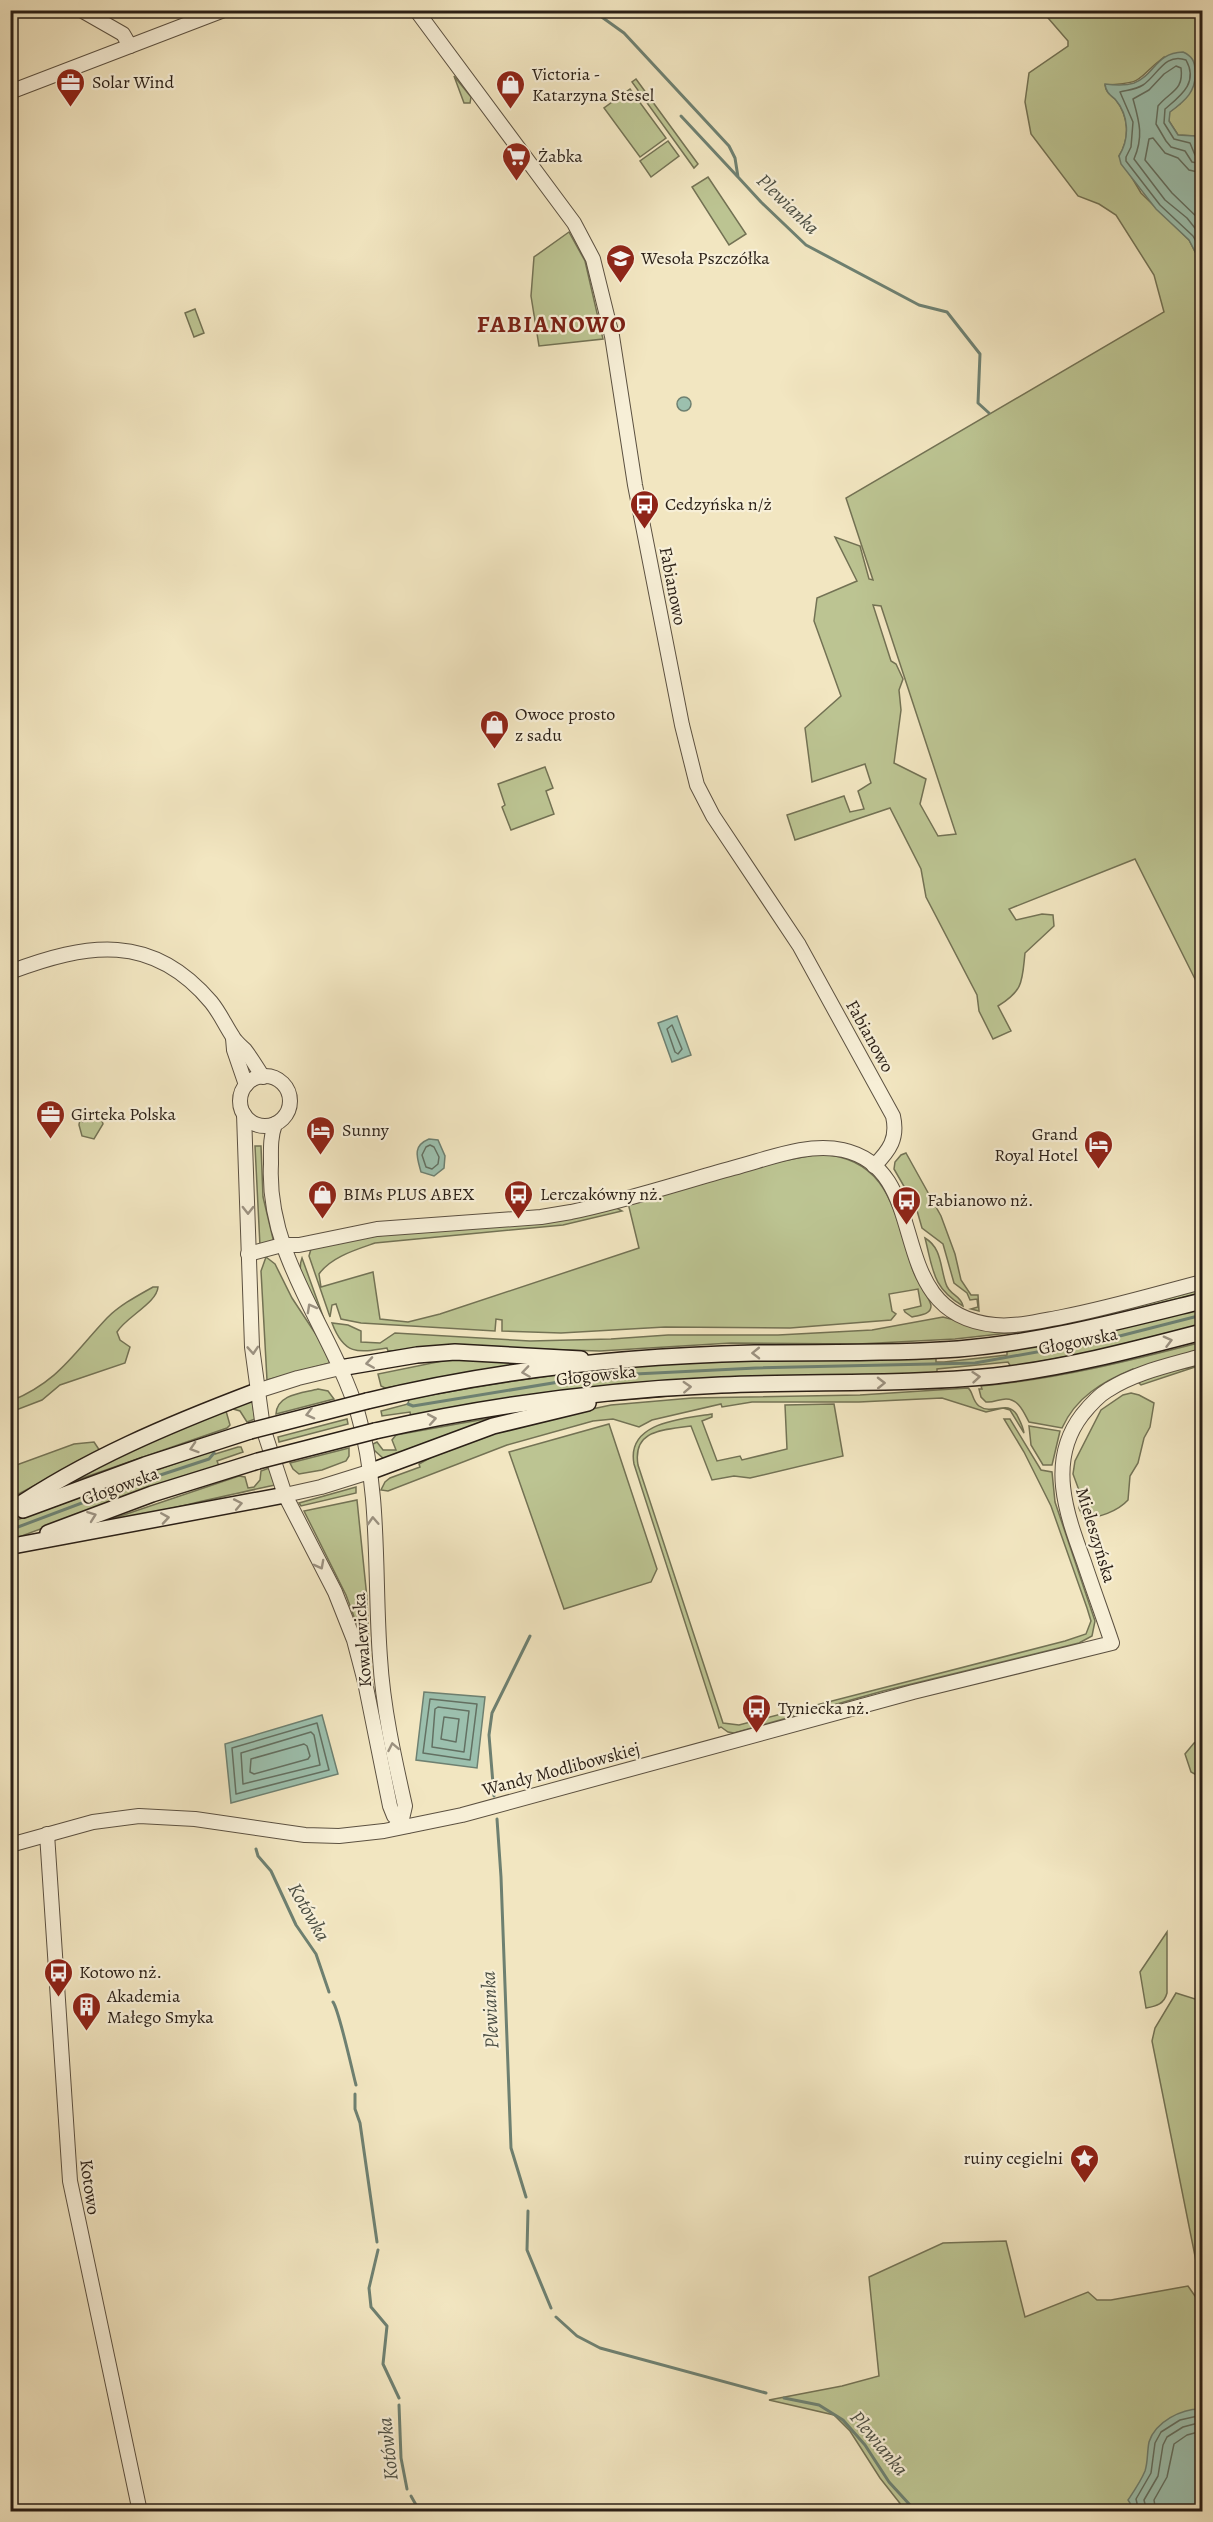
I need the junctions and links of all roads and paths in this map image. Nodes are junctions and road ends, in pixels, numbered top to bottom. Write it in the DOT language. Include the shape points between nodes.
graph roads {
  1 [pos="81,10"];
  2 [pos="224,10"];
  3 [pos="416,10"];
  4 [pos="130,46"];
  5 [pos="10,92"];
  6 [pos="10,972"];
  7 [pos="233,1038"];
  8 [pos="263,1077"];
  9 [pos="246,1085"];
  10 [pos="244,1114"];
  11 [pos="275,1124"];
  12 [pos="874,1166"];
  13 [pos="282,1245"];
  14 [pos="299,1245"];
  15 [pos="248,1254"];
  16 [pos="291,1269"];
  17 [pos="1203,1282"];
  18 [pos="1203,1301"];
  19 [pos="1203,1332"];
  20 [pos="1203,1356"];
  21 [pos="605,1363"];
  22 [pos="340,1368"];
  23 [pos="257,1391"];
  24 [pos="628,1391"];
  25 [pos="369,1472"];
  26 [pos="285,1495"];
  27 [pos="10,1513"];
  28 [pos="14,1546"];
  29 [pos="1112,1643"];
  30 [pos="404,1804"];
  31 [pos="390,1806"];
  32 [pos="427,1822"];
  33 [pos="400,1825"];
  34 [pos="372,1833"];
  35 [pos="47,1834"];
  36 [pos="16,1843"];
  37 [pos="49,1861"];
  38 [pos="140,2511"];
  1 -- 4 [label="street" via="123,34"];
  2 -- 4 [label="street"];
  3 -- 12 [label="street, Fabianowo" via="574,223 589,249 612,336 637,496 687,752 697,785 713,816 803,952 893,1116 893,1143"];
  4 -- 5 [label="street"];
  6 -- 7 [label="street" via="87,950 111,949 145,956 170,967 202,991"];
  7 -- 8 [label="street"];
  7 -- 9 [label="street"];
  8 -- 9 [label="street"];
  8 -- 11 [label="street" via="278,1081 288,1093 288,1111"];
  9 -- 10 [label="street" via="240,1098"];
  10 -- 11 [label="street" via="258,1125"];
  10 -- 15 [label="street, one-way"];
  11 -- 13 [label="street" via="270,1140 270,1195"];
  12 -- 14 [label="street" via="846,1151 812,1149 571,1212 377,1229"];
  12 -- 17 [label="street, Głogowska" via="886,1178 898,1201 927,1285 937,1300 947,1309 979,1322 1023,1324"];
  13 -- 14 [label="street"];
  13 -- 15 [label="street"];
  13 -- 16 [label="street"];
  14 -- 16 [label="street"];
  15 -- 23 [label="street, one-way"];
  22 -- 16 [label="street, one-way"];
  18 -- 21 [label="main road, Głogowska, one-way" via="1090,1329 983,1346 891,1352 718,1354"];
  24 -- 19 [label="main road, Głogowska, one-way" via="995,1376 1088,1361"];
  20 -- 29 [label="street, Mieleszyńska" via="1118,1384 1090,1404 1076,1423 1063,1454 1062,1492"];
  21 -- 22 [label="main road, one-way" via="538,1355 454,1352"];
  21 -- 27 [label="main road, Głogowska, one-way, bridge" via="499,1376 367,1401 250,1431"];
  22 -- 23 [label="street"];
  22 -- 25 [label="street, Kowalewicka" via="358,1417"];
  23 -- 26 [label="street, Kowalewicka" via="263,1428"];
  23 -- 27 [label="main road" via="114,1450 56,1481"];
  24 -- 25 [label="main road" via="493,1426"];
  28 -- 24 [label="main road, Głogowska, one-way, bridge" via="144,1497 258,1461 375,1431 519,1404"];
  25 -- 26 [label="street"];
  30 -- 25 [label="street, Kowalewicka, one-way" via="381,1674"];
  28 -- 26 [label="main road, one-way"];
  26 -- 31 [label="street, Kowalewicka, one-way" via="354,1640"];
  29 -- 32 [label="street, Wandy Modlibowskiej"];
  30 -- 32 [label="street" via="413,1816"];
  30 -- 33 [label="street, Kowalewicka"];
  31 -- 33 [label="street, Kowalewicka"];
  31 -- 34 [label="street" via="385,1822"];
  32 -- 33 [label="street, Wandy Modlibowskiej"];
  33 -- 34 [label="street, Wandy Modlibowskiej"];
  34 -- 35 [label="street, Wandy Modlibowskiej" via="305,1835 195,1819 139,1816"];
  35 -- 36 [label="street, Wandy Modlibowskiej"];
  35 -- 37 [label="street, Kotowo"];
  36 -- 37 [label="street" via="35,1848"];
  37 -- 38 [label="street, Kotowo" via="70,2181"];
}
